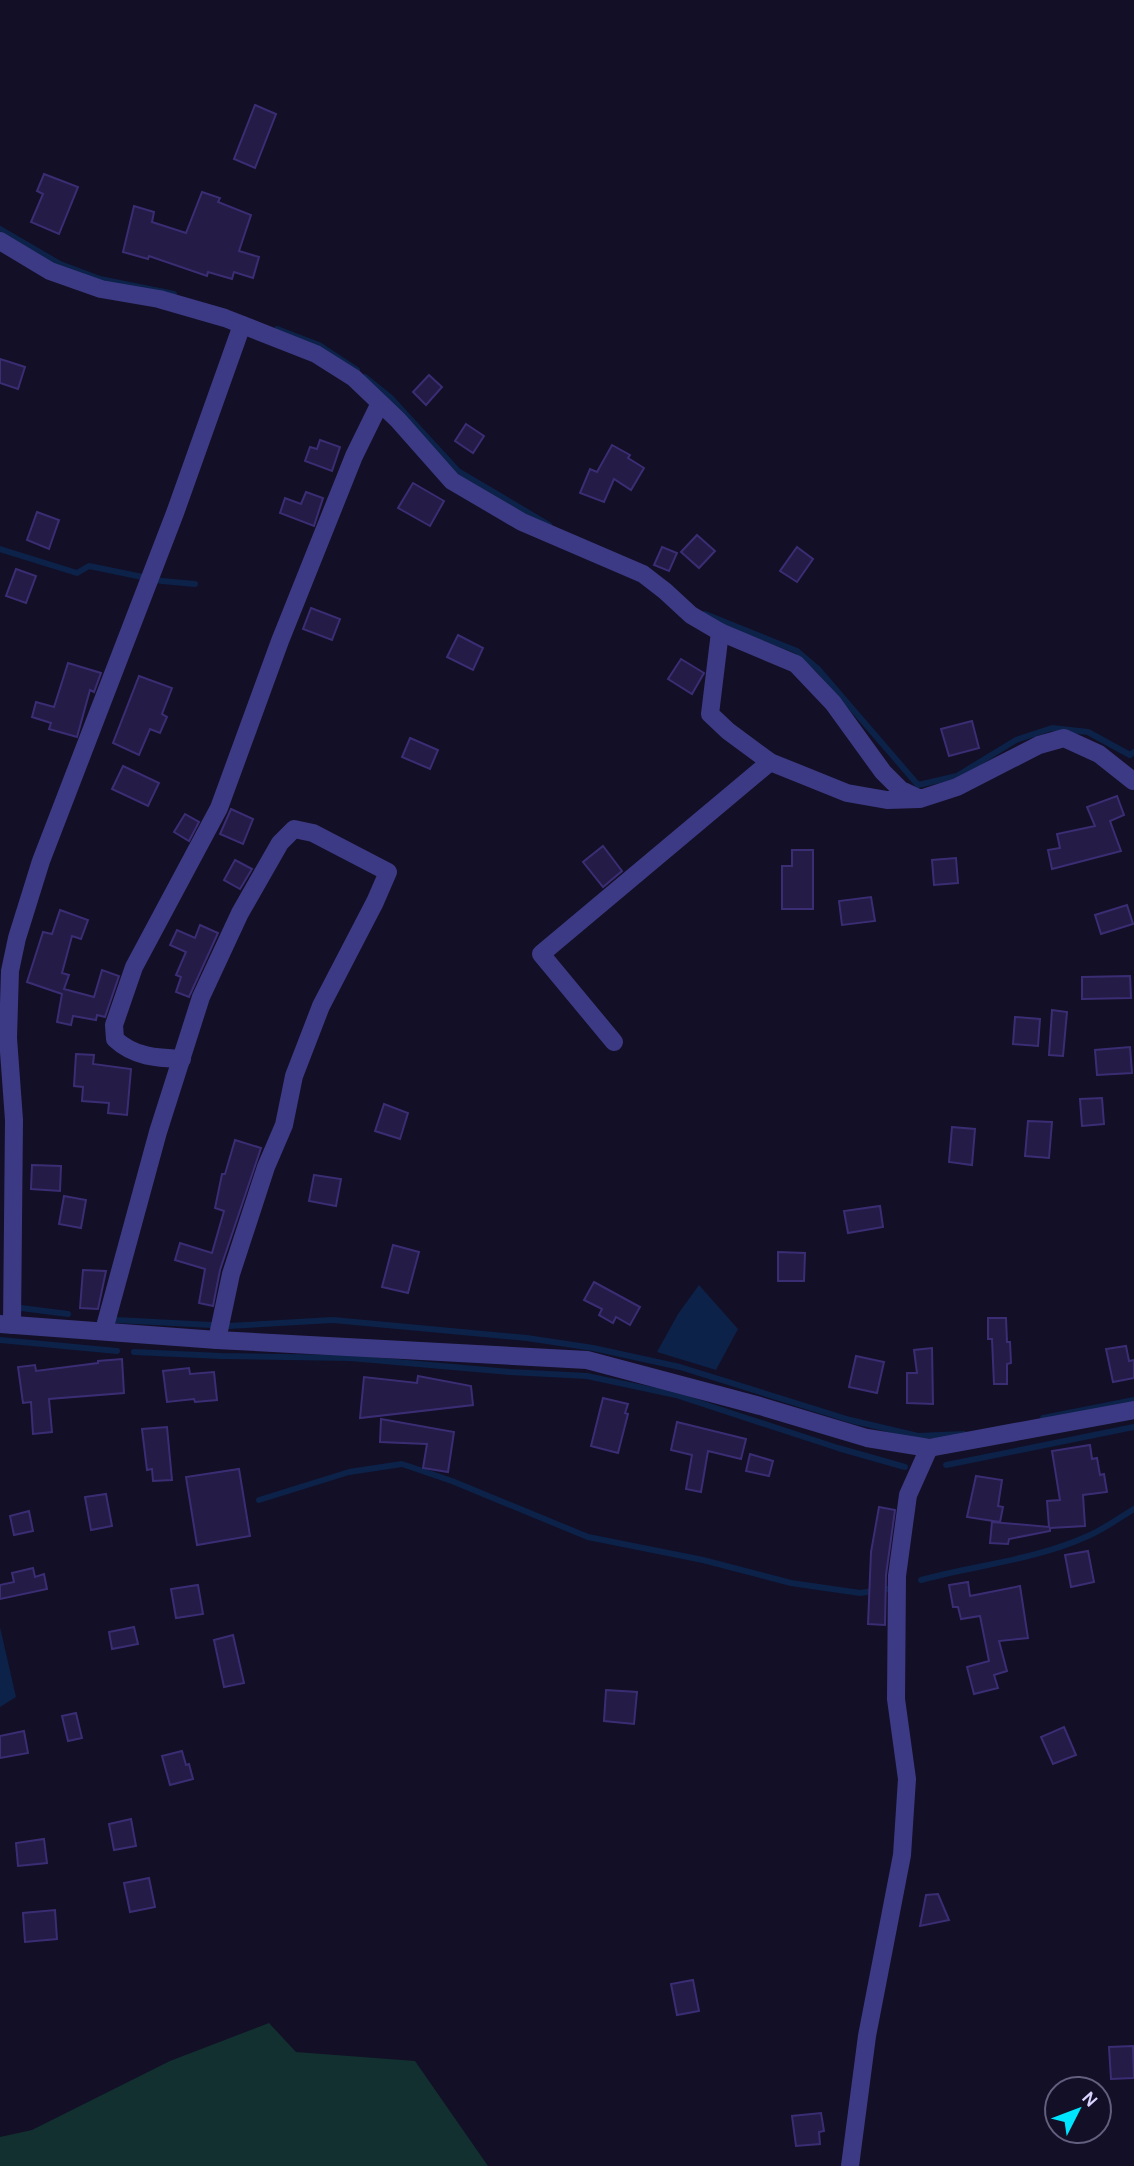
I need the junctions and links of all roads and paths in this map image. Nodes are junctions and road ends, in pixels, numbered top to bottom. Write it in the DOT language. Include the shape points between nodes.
graph roads {
  1 [pos="0,241"];
  2 [pos="242,325"];
  3 [pos="380,403"];
  4 [pos="720,632"];
  5 [pos="770,761"];
  6 [pos="1134,781"];
  7 [pos="920,799"];
  8 [pos="614,1042"];
  9 [pos="182,1059"];
  10 [pos="6,1324"];
  11 [pos="104,1330"];
  12 [pos="217,1339"];
  13 [pos="1134,1410"];
  14 [pos="929,1447"];
  15 [pos="850,2166"];
  1 -- 2 [label="street" via="50,271 101,289 159,299"];
  2 -- 3 [label="street" via="316,354 354,378"];
  2 -- 10 [label="street" via="46,848 17,938 10,971 8,1038 14,1120"];
  3 -- 4 [label="street" via="452,481 522,522 643,574 691,615"];
  3 -- 9 [label="street" via="354,457 219,808 134,967 114,1026 115,1040 127,1051"];
  4 -- 5 [label="street" via="710,715"];
  4 -- 7 [label="street" via="796,664 833,703 883,772 901,790"];
  5 -- 7 [label="street" via="847,793 887,800"];
  5 -- 8 [label="street" via="541,954"];
  6 -- 7 [label="street" via="1099,754 1064,738"];
  9 -- 11 [label="street"];
  9 -- 12 [label="street" via="201,997 240,912 280,843 294,829 313,833 388,872 321,1006 293,1076 284,1125 231,1274"];
  10 -- 11 [label="street"];
  11 -- 12 [label="street"];
  12 -- 14 [label="street" via="587,1360 867,1438"];
  13 -- 14 [label="street"];
  14 -- 15 [label="street" via="908,1496 897,1576 896,1699 906,1779 902,1855 867,2036"];
}
